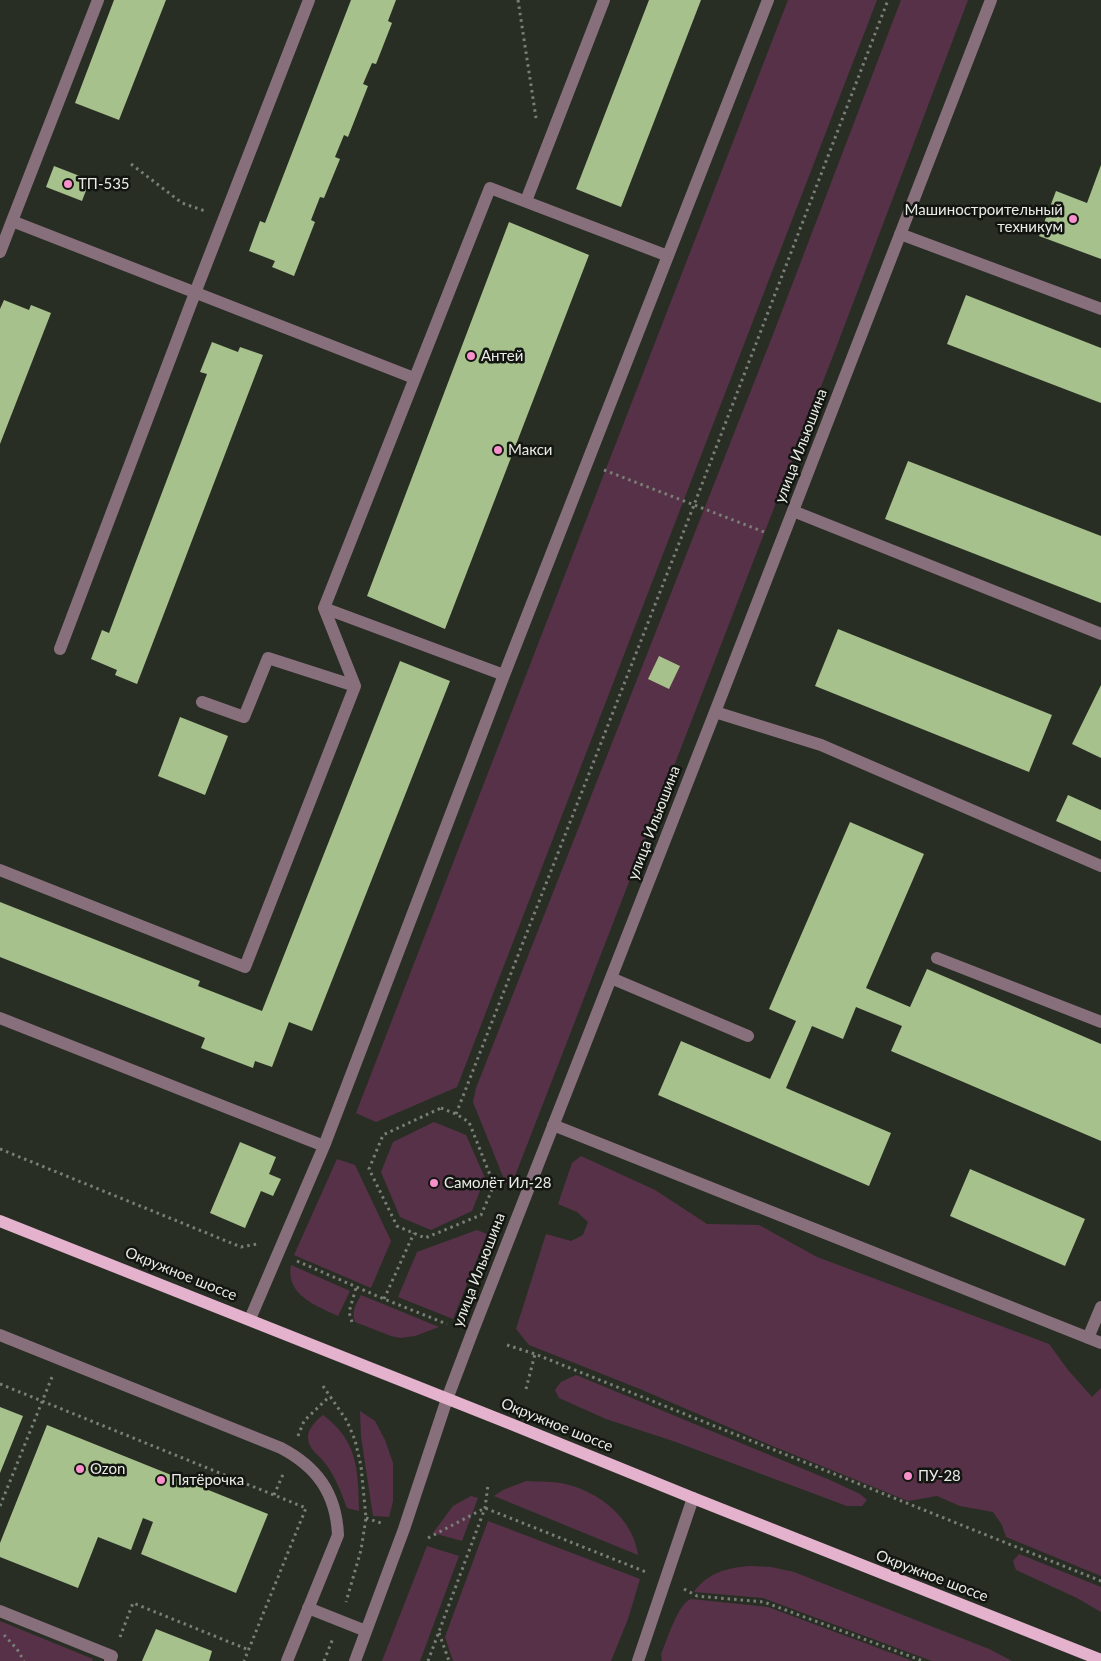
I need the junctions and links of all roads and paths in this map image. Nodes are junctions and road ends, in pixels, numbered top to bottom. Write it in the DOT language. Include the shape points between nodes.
graph roads {
  1 [pos="98,0"];
  2 [pos="310,0"];
  3 [pos="518,0"];
  4 [pos="604,0"];
  5 [pos="768,0"];
  6 [pos="888,0"];
  7 [pos="991,0"];
  8 [pos="536,122"];
  9 [pos="131,164"];
  10 [pos="526,201"];
  11 [pos="225,217"];
  12 [pos="12,221"];
  13 [pos="900,234"];
  14 [pos="0,252"];
  15 [pos="668,256"];
  16 [pos="195,293"];
  17 [pos="1101,309"];
  18 [pos="414,378"];
  19 [pos="588,463"];
  20 [pos="694,505"];
  21 [pos="793,511"];
  22 [pos="782,539"];
  23 [pos="324,608"];
  24 [pos="1101,634"];
  25 [pos="60,649"];
  26 [pos="504,675"];
  27 [pos="355,686"];
  28 [pos="202,702"];
  29 [pos="715,712"];
  30 [pos="1101,866"];
  31 [pos="0,870"];
  32 [pos="936,958"];
  33 [pos="611,978"];
  34 [pos="0,1018"];
  35 [pos="1101,1022"];
  36 [pos="748,1036"];
  37 [pos="456,1114"];
  38 [pos="553,1125"];
  39 [pos="324,1146"];
  40 [pos="0,1149"];
  41 [pos="0,1221"];
  42 [pos="414,1233"];
  43 [pos="278,1252"];
  44 [pos="356,1288"];
  45 [pos="384,1299"];
  46 [pos="1101,1307"];
  47 [pos="250,1319"];
  48 [pos="352,1322"];
  49 [pos="447,1324"];
  50 [pos="0,1335"];
  51 [pos="1088,1338"];
  52 [pos="1101,1343"];
  53 [pos="507,1345"];
  54 [pos="535,1354"];
  55 [pos="0,1384"];
  56 [pos="526,1389"];
  57 [pos="330,1396"];
  58 [pos="448,1399"];
  59 [pos="43,1401"];
  60 [pos="304,1421"];
  61 [pos="488,1485"];
  62 [pos="693,1498"];
  63 [pos="0,1506"];
  64 [pos="485,1508"];
  65 [pos="366,1518"];
  66 [pos="387,1524"];
  67 [pos="428,1538"];
  68 [pos="665,1579"];
  69 [pos="1101,1581"];
  70 [pos="308,1608"];
  71 [pos="0,1611"];
  72 [pos="0,1631"];
  73 [pos="366,1631"];
  74 [pos="439,1633"];
  75 [pos="249,1650"];
  76 [pos="111,1658"];
  77 [pos="639,1660"];
  78 [pos="1098,1660"];
  79 [pos="24,1661"];
  80 [pos="244,1661"];
  81 [pos="287,1661"];
  82 [pos="355,1661"];
  83 [pos="428,1661"];
  84 [pos="449,1661"];
  85 [pos="923,1661"];
  1 -- 12 [label="street"];
  2 -- 11 [label="street"];
  3 -- 8 [label="path"];
  4 -- 10 [label="street"];
  5 -- 15 [label="street"];
  6 -- 20 [label="path"];
  7 -- 13 [label="street, улица Ильюшина"];
  9 -- 11 [label="path" via="182,203"];
  10 -- 15 [label="street"];
  10 -- 18 [label="street" via="490,188"];
  11 -- 16 [label="street"];
  12 -- 14 [label="street"];
  12 -- 16 [label="street"];
  13 -- 17 [label="street"];
  13 -- 21 [label="street, улица Ильюшина"];
  15 -- 19 [label="street"];
  16 -- 18 [label="street"];
  16 -- 25 [label="street"];
  18 -- 23 [label="street"];
  19 -- 20 [label="path"];
  19 -- 26 [label="street"];
  20 -- 22 [label="path"];
  20 -- 37 [label="path"];
  21 -- 22 [label="street, улица Ильюшина"];
  21 -- 24 [label="street"];
  22 -- 29 [label="street, улица Ильюшина"];
  23 -- 26 [label="street"];
  23 -- 27 [label="street"];
  26 -- 39 [label="street"];
  27 -- 28 [label="street" via="268,658 244,717"];
  27 -- 31 [label="street" via="245,967"];
  29 -- 30 [label="street" via="821,746"];
  29 -- 33 [label="street, улица Ильюшина"];
  32 -- 35 [label="street"];
  33 -- 36 [label="street"];
  33 -- 38 [label="street, улица Ильюшина"];
  34 -- 39 [label="street"];
  37 -- 42 [label="path" via="469,1122 494,1185 481,1215 425,1238"];
  37 -- 42 [label="path" via="441,1108 383,1135 369,1169 397,1226"];
  38 -- 51 [label="street"];
  38 -- 58 [label="street, улица Ильюшина"];
  39 -- 43 [label="street"];
  40 -- 43 [label="path" via="241,1247 257,1244"];
  41 -- 47 [label="main road, Окружное шоссе"];
  42 -- 45 [label="path"];
  43 -- 44 [label="path"];
  43 -- 47 [label="street"];
  44 -- 45 [label="path"];
  44 -- 48 [label="path" via="349,1312"];
  45 -- 49 [label="path"];
  46 -- 51 [label="street"];
  47 -- 58 [label="main road, Окружное шоссе"];
  50 -- 70 [label="street" via="280,1448 310,1467 328,1492 338,1535"];
  51 -- 52 [label="street"];
  53 -- 54 [label="path"];
  54 -- 56 [label="path"];
  54 -- 69 [label="path"];
  55 -- 59 [label="path"];
  57 -- 60 [label="path"];
  58 -- 62 [label="main road, Окружное шоссе"];
  58 -- 73 [label="street, улица Ильюшина"];
  59 -- 63 [label="path"];
  59 -- 75 [label="path" via="306,1508"];
  61 -- 64 [label="path"];
  62 -- 68 [label="street"];
  62 -- 78 [label="main road, Окружное шоссе"];
  64 -- 67 [label="path"];
  64 -- 68 [label="path"];
  64 -- 74 [label="path"];
  65 -- 66 [label="path"];
  68 -- 77 [label="street"];
  68 -- 85 [label="path" via="697,1596 764,1602"];
  70 -- 73 [label="street"];
  70 -- 81 [label="street"];
  71 -- 76 [label="street"];
  72 -- 79 [label="path" via="17,1648"];
  73 -- 82 [label="street, улица Ильюшина"];
  74 -- 83 [label="path"];
  74 -- 84 [label="path"];
  75 -- 76 [label="path" via="134,1603"];
  75 -- 80 [label="path"];
}
